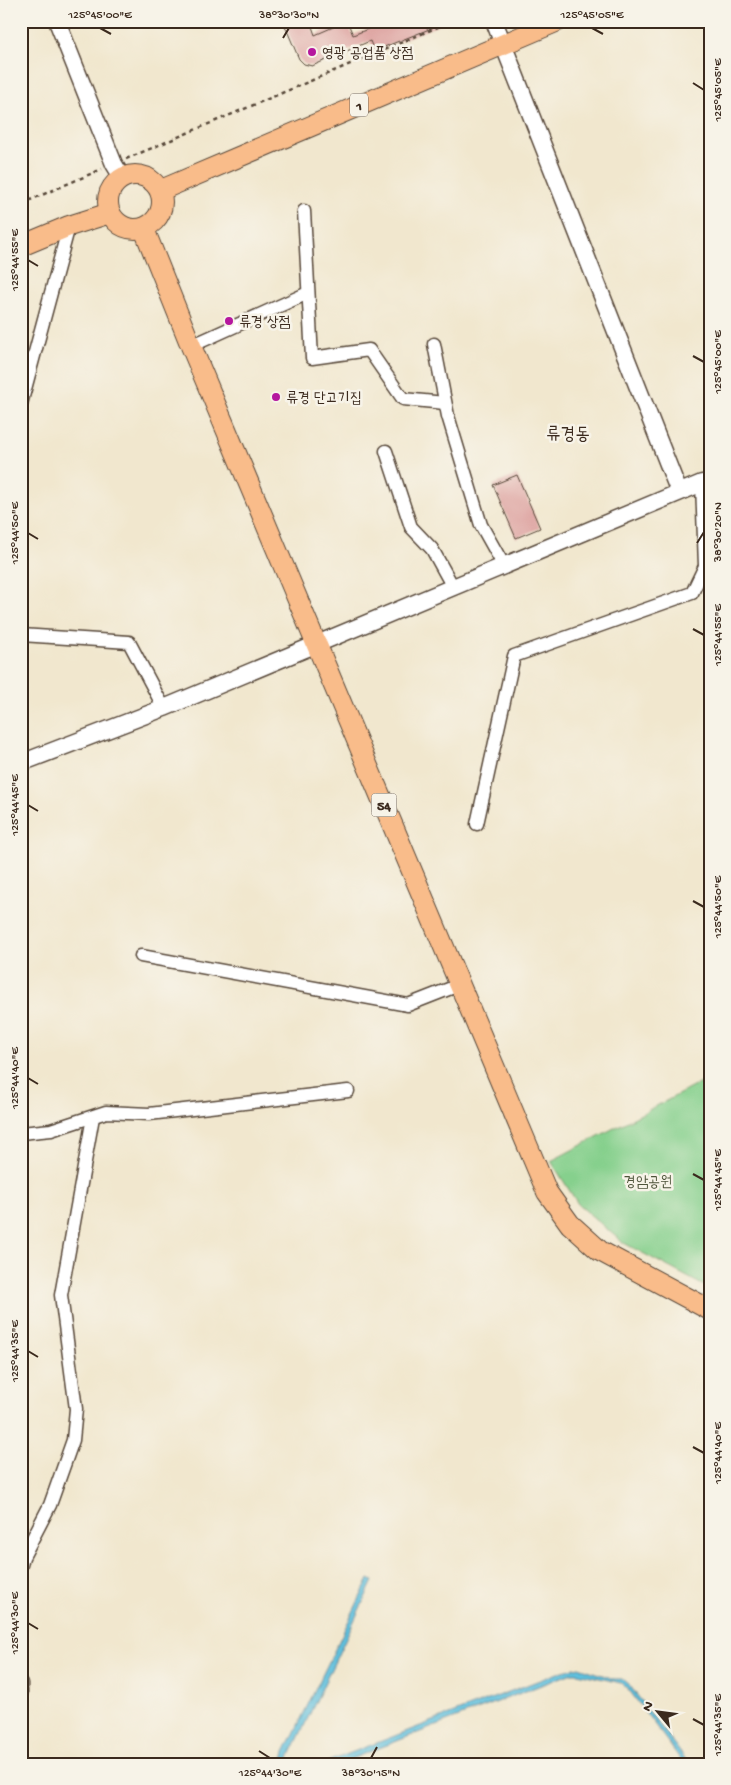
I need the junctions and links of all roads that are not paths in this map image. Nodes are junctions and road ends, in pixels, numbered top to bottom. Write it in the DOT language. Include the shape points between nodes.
graph roads {
  1 [pos="58,21"];
  2 [pos="494,21"];
  3 [pos="558,21"];
  4 [pos="503,44"];
  5 [pos="118,170"];
  6 [pos="161,190"];
  7 [pos="304,211"];
  8 [pos="110,213"];
  9 [pos="68,226"];
  10 [pos="144,229"];
  11 [pos="21,246"];
  12 [pos="308,294"];
  13 [pos="434,344"];
  14 [pos="191,346"];
  15 [pos="445,403"];
  16 [pos="21,404"];
  17 [pos="386,451"];
  18 [pos="706,483"];
  19 [pos="679,492"];
  20 [pos="504,566"];
  21 [pos="453,587"];
  22 [pos="21,635"];
  23 [pos="316,644"];
  24 [pos="164,708"];
  25 [pos="21,763"];
  26 [pos="477,824"];
  27 [pos="141,956"];
  28 [pos="459,985"];
  29 [pos="348,1091"];
  30 [pos="92,1117"];
  31 [pos="21,1133"];
  32 [pos="710,1310"];
  33 [pos="21,1565"];
  34 [pos="21,1683"];
  35 [pos="21,1694"];
  1 -- 5 [label="street"];
  2 -- 4 [label="street"];
  3 -- 4 [label="main road, 1"];
  4 -- 6 [label="main road, 1"];
  4 -- 19 [label="street"];
  5 -- 6 [label="main road" via="149,177"];
  5 -- 8 [label="main road" via="117,181 108,196"];
  6 -- 10 [label="main road" via="163,207 154,223"];
  7 -- 12 [label="street"];
  8 -- 9 [label="main road"];
  8 -- 10 [label="main road" via="122,226"];
  9 -- 11 [label="main road"];
  9 -- 16 [label="street"];
  10 -- 14 [label="main road, 54"];
  12 -- 14 [label="street"];
  12 -- 15 [label="street" via="312,358 369,350 403,399"];
  13 -- 15 [label="street"];
  14 -- 23 [label="main road, 54"];
  15 -- 20 [label="street" via="481,525"];
  17 -- 21 [label="street" via="411,528 432,549"];
  18 -- 19 [label="street"];
  18 -- 26 [label="street" via="705,566 692,592 514,656"];
  19 -- 20 [label="street"];
  20 -- 21 [label="street"];
  21 -- 23 [label="street"];
  22 -- 24 [label="street" via="129,642"];
  23 -- 24 [label="street"];
  23 -- 28 [label="main road, 54"];
  24 -- 25 [label="street"];
  27 -- 28 [label="street" via="408,1005"];
  28 -- 32 [label="main road, 54" via="547,1192 570,1224 600,1251"];
  29 -- 30 [label="street" via="149,1114 106,1112"];
  30 -- 31 [label="street" via="51,1130"];
  30 -- 33 [label="street" via="61,1295 76,1409 73,1440 50,1505"];
  34 -- 35 [label="street"];
}
